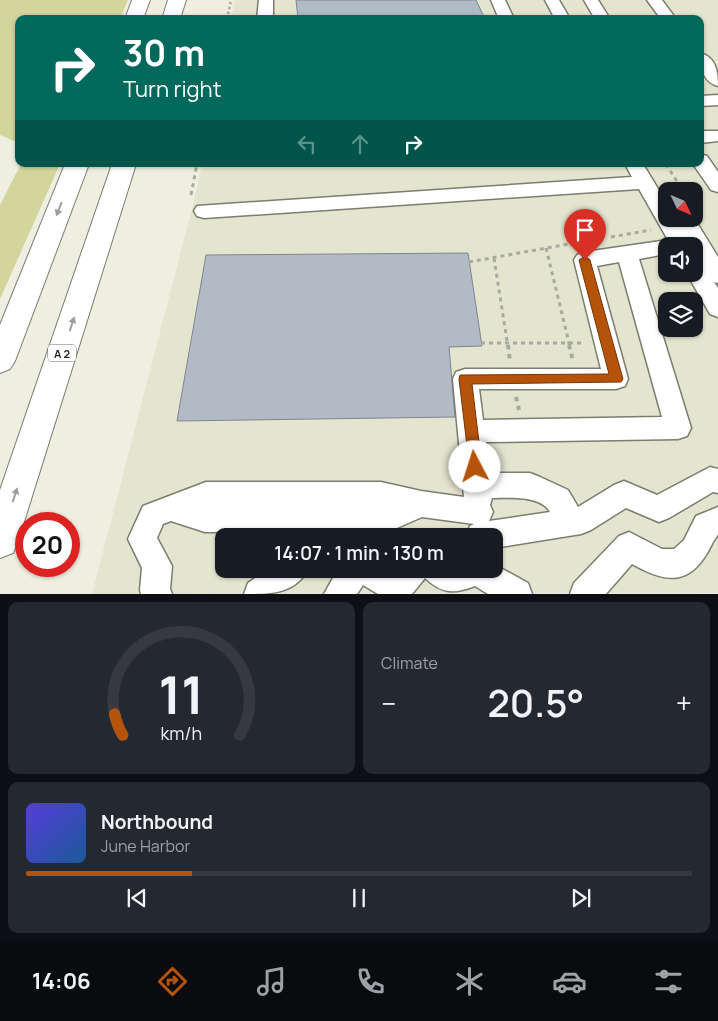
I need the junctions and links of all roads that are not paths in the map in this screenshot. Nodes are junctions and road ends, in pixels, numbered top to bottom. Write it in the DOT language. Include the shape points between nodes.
graph roads {
  1 [pos="141,0"];
  2 [pos="177,0"];
  3 [pos="266,0"];
  4 [pos="498,0"];
  5 [pos="539,0"];
  6 [pos="552,0"];
  7 [pos="591,0"];
  8 [pos="654,0"];
  9 [pos="135,15"];
  10 [pos="172,15"];
  11 [pos="265,15"];
  12 [pos="505,15"];
  13 [pos="548,15"];
  14 [pos="561,15"];
  15 [pos="601,15"];
  16 [pos="666,15"];
  17 [pos="704,63"];
  18 [pos="718,81"];
  19 [pos="718,86"];
  20 [pos="704,87"];
  21 [pos="718,100"];
  22 [pos="704,101"];
  23 [pos="718,136"];
  24 [pos="704,137"];
  25 [pos="704,166"];
  26 [pos="76,167"];
  27 [pos="123,167"];
  28 [pos="648,173"];
  29 [pos="658,182"];
  30 [pos="718,186"];
  31 [pos="658,198"];
  32 [pos="204,211"];
  33 [pos="689,228"];
  34 [pos="658,249"];
  35 [pos="627,253"];
  36 [pos="718,275"];
  37 [pos="703,282"];
  38 [pos="718,308"];
  39 [pos="0,361"];
  40 [pos="472,431"];
  41 [pos="718,481"];
  42 [pos="477,485"];
  43 [pos="718,520"];
  44 [pos="571,523"];
  45 [pos="480,528"];
  46 [pos="0,541"];
  47 [pos="281,578"];
  48 [pos="350,578"];
  49 [pos="380,578"];
  50 [pos="406,578"];
  51 [pos="450,578"];
  52 [pos="462,578"];
  53 [pos="475,578"];
  54 [pos="492,578"];
  55 [pos="157,594"];
  56 [pos="259,594"];
  57 [pos="339,594"];
  58 [pos="460,594"];
  59 [pos="516,594"];
  60 [pos="585,594"];
  1 -- 9 [label="highway"];
  2 -- 10 [label="highway"];
  3 -- 11 [label="street"];
  4 -- 12 [label="street"];
  5 -- 13 [label="street"];
  6 -- 14 [label="street"];
  7 -- 15 [label="street"];
  8 -- 16 [label="street"];
  17 -- 18 [label="street"];
  19 -- 20 [label="street"];
  21 -- 22 [label="street"];
  23 -- 24 [label="street"];
  25 -- 30 [label="street"];
  26 -- 39 [label="highway, one-way"];
  46 -- 27 [label="highway, A 2, one-way"];
  28 -- 29 [label="street"];
  28 -- 31 [label="street"];
  28 -- 32 [label="street"];
  33 -- 36 [label="street"];
  34 -- 35 [label="street"];
  35 -- 40 [label="street" via="585,260 616,379 465,379"];
  35 -- 40 [label="street" via="678,428"];
  37 -- 38 [label="street"];
  40 -- 42 [label="street"];
  41 -- 44 [label="street" via="710,479 659,508 624,494 581,521"];
  42 -- 44 [label="street" via="530,486 558,499"];
  42 -- 45 [label="street"];
  43 -- 60 [label="street" via="706,526 694,550 680,563 660,563 629,546"];
  44 -- 45 [label="street"];
  45 -- 55 [label="street" via="421,504 390,518 205,519 171,508 153,515 142,539 157,566"];
  47 -- 56 [label="street"];
  48 -- 57 [label="street"];
  49 -- 50 [label="street" via="397,588"];
  51 -- 52 [label="street" via="454,581"];
  53 -- 58 [label="street"];
  54 -- 59 [label="street"];
}
